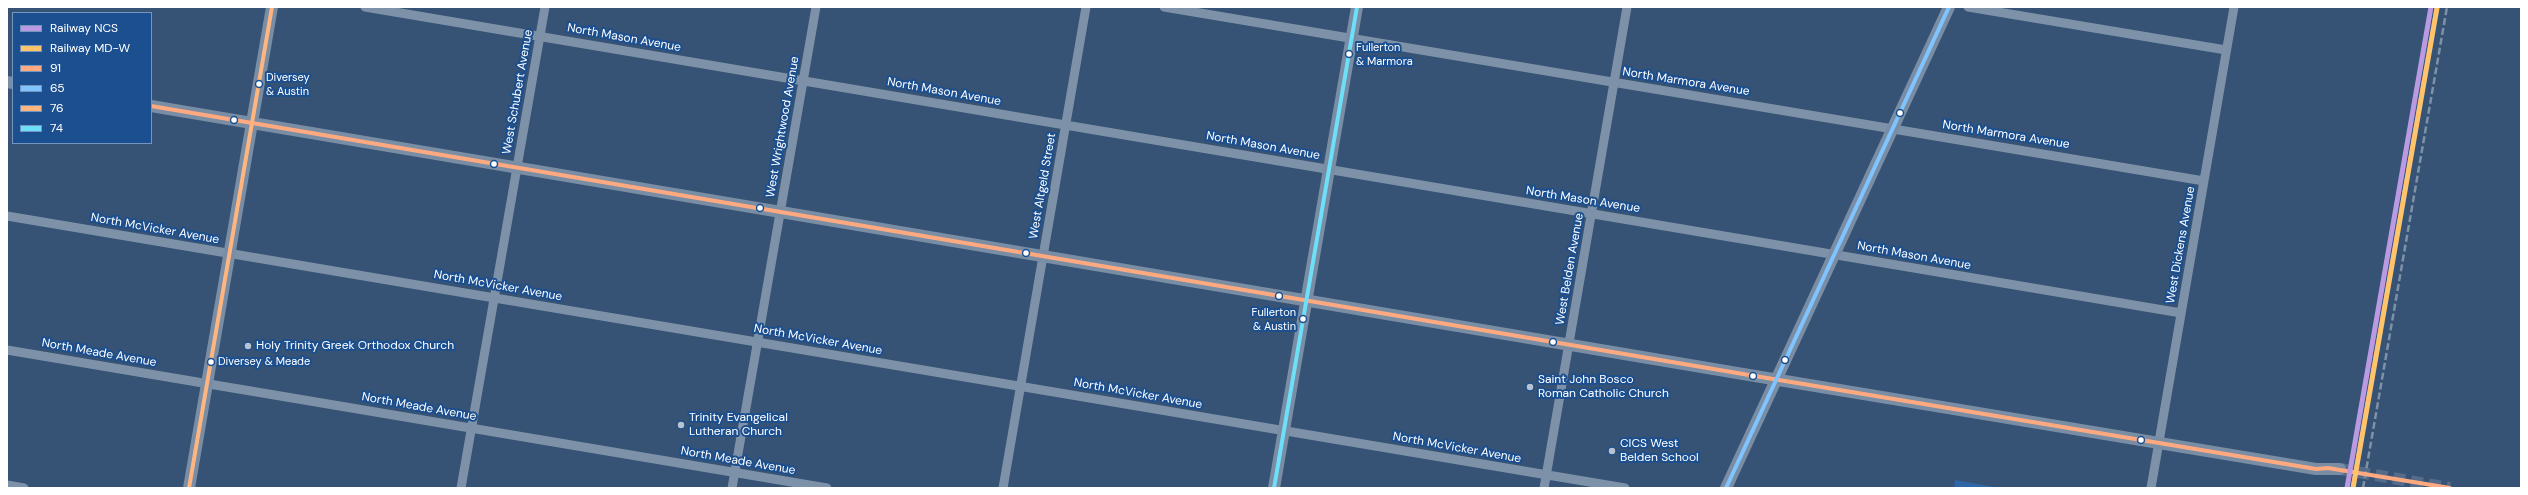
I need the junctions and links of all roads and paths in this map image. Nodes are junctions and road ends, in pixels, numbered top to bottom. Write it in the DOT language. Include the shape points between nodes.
graph roads {
  1 [pos="272,7"];
  2 [pos="365,7"];
  3 [pos="545,7"];
  4 [pos="816,7"];
  5 [pos="1086,7"];
  6 [pos="1164,7"];
  7 [pos="1357,7"];
  8 [pos="1627,7"];
  9 [pos="1949,7"];
  10 [pos="1968,7"];
  11 [pos="2234,7"];
  12 [pos="540,36"];
  13 [pos="1351,38"];
  14 [pos="2226,50"];
  15 [pos="803,81"];
  16 [pos="1614,82"];
  17 [pos="152,106"];
  18 [pos="252,123"];
  19 [pos="1066,125"];
  20 [pos="1893,129"];
  21 [pos="517,168"];
  22 [pos="1329,169"];
  23 [pos="2204,180"];
  24 [pos="780,212"];
  25 [pos="1592,214"];
  26 [pos="7,216"];
  27 [pos="229,253"];
  28 [pos="1834,254"];
  29 [pos="1043,256"];
  30 [pos="494,298"];
  31 [pos="1307,300"];
  32 [pos="2181,313"];
  33 [pos="757,342"];
  34 [pos="1569,345"];
  35 [pos="7,350"];
  36 [pos="1776,380"];
  37 [pos="207,384"];
  38 [pos="1021,386"];
  39 [pos="471,428"];
  40 [pos="1284,431"];
  41 [pos="2159,443"];
  42 [pos="734,472"];
  43 [pos="2339,473"];
  44 [pos="1546,475"];
  45 [pos="7,485"];
  46 [pos="24,488"];
  47 [pos="189,488"];
  48 [pos="461,488"];
  49 [pos="732,488"];
  50 [pos="827,488"];
  51 [pos="1003,488"];
  52 [pos="1274,488"];
  53 [pos="1544,488"];
  54 [pos="1625,488"];
  55 [pos="1726,488"];
  56 [pos="2151,488"];
  1 -- 18 [label="street"];
  2 -- 12 [label="street, North Mason Avenue"];
  3 -- 12 [label="street, West Schubert Avenue"];
  4 -- 15 [label="street, West Wrightwood Avenue"];
  5 -- 19 [label="street, West Altgeld Street"];
  6 -- 13 [label="street, North Marmora Avenue"];
  7 -- 13 [label="street"];
  8 -- 16 [label="street, West Belden Avenue"];
  9 -- 20 [label="street"];
  10 -- 14 [label="street"];
  11 -- 14 [label="street, West Dickens Avenue"];
  12 -- 15 [label="street, North Mason Avenue"];
  12 -- 21 [label="street, West Schubert Avenue"];
  13 -- 16 [label="street, North Marmora Avenue"];
  13 -- 22 [label="street"];
  14 -- 23 [label="street, West Dickens Avenue"];
  15 -- 19 [label="street, North Mason Avenue"];
  15 -- 24 [label="street, West Wrightwood Avenue"];
  16 -- 20 [label="street, North Marmora Avenue"];
  16 -- 25 [label="street, West Belden Avenue"];
  17 -- 18 [label="street"];
  18 -- 21 [label="street"];
  18 -- 27 [label="street"];
  19 -- 22 [label="street, North Mason Avenue"];
  19 -- 29 [label="street, West Altgeld Street"];
  20 -- 23 [label="street, North Marmora Avenue"];
  20 -- 28 [label="street"];
  21 -- 24 [label="street"];
  21 -- 30 [label="street, West Schubert Avenue"];
  22 -- 25 [label="street, North Mason Avenue"];
  22 -- 31 [label="street"];
  23 -- 32 [label="street, West Dickens Avenue"];
  24 -- 29 [label="street"];
  24 -- 33 [label="street, West Wrightwood Avenue"];
  25 -- 28 [label="street, North Mason Avenue"];
  25 -- 34 [label="street, West Belden Avenue"];
  26 -- 27 [label="street, North McVicker Avenue"];
  27 -- 30 [label="street, North McVicker Avenue"];
  27 -- 37 [label="street"];
  28 -- 32 [label="street, North Mason Avenue"];
  28 -- 36 [label="street"];
  29 -- 31 [label="street"];
  29 -- 38 [label="street, West Altgeld Street"];
  30 -- 33 [label="street, North McVicker Avenue"];
  30 -- 39 [label="street, West Schubert Avenue"];
  31 -- 34 [label="street"];
  31 -- 40 [label="street"];
  32 -- 41 [label="street, West Dickens Avenue"];
  33 -- 38 [label="street, North McVicker Avenue"];
  33 -- 42 [label="street, West Wrightwood Avenue"];
  34 -- 36 [label="street"];
  34 -- 44 [label="street, West Belden Avenue"];
  35 -- 37 [label="street, North Meade Avenue"];
  36 -- 41 [label="street"];
  36 -- 55 [label="street"];
  37 -- 39 [label="street, North Meade Avenue"];
  37 -- 47 [label="street"];
  38 -- 40 [label="street, North McVicker Avenue"];
  38 -- 51 [label="street, West Altgeld Street"];
  39 -- 42 [label="street, North Meade Avenue"];
  39 -- 48 [label="street, West Schubert Avenue"];
  40 -- 44 [label="street, North McVicker Avenue"];
  40 -- 52 [label="street"];
  41 -- 43 [label="street" via="2316,469 2327,475"];
  41 -- 56 [label="street, West Dickens Avenue"];
  42 -- 49 [label="street, West Wrightwood Avenue"];
  42 -- 50 [label="street, North Meade Avenue"];
  44 -- 53 [label="street, West Belden Avenue"];
  44 -- 54 [label="street, North McVicker Avenue"];
  45 -- 46 [label="street"];
}
